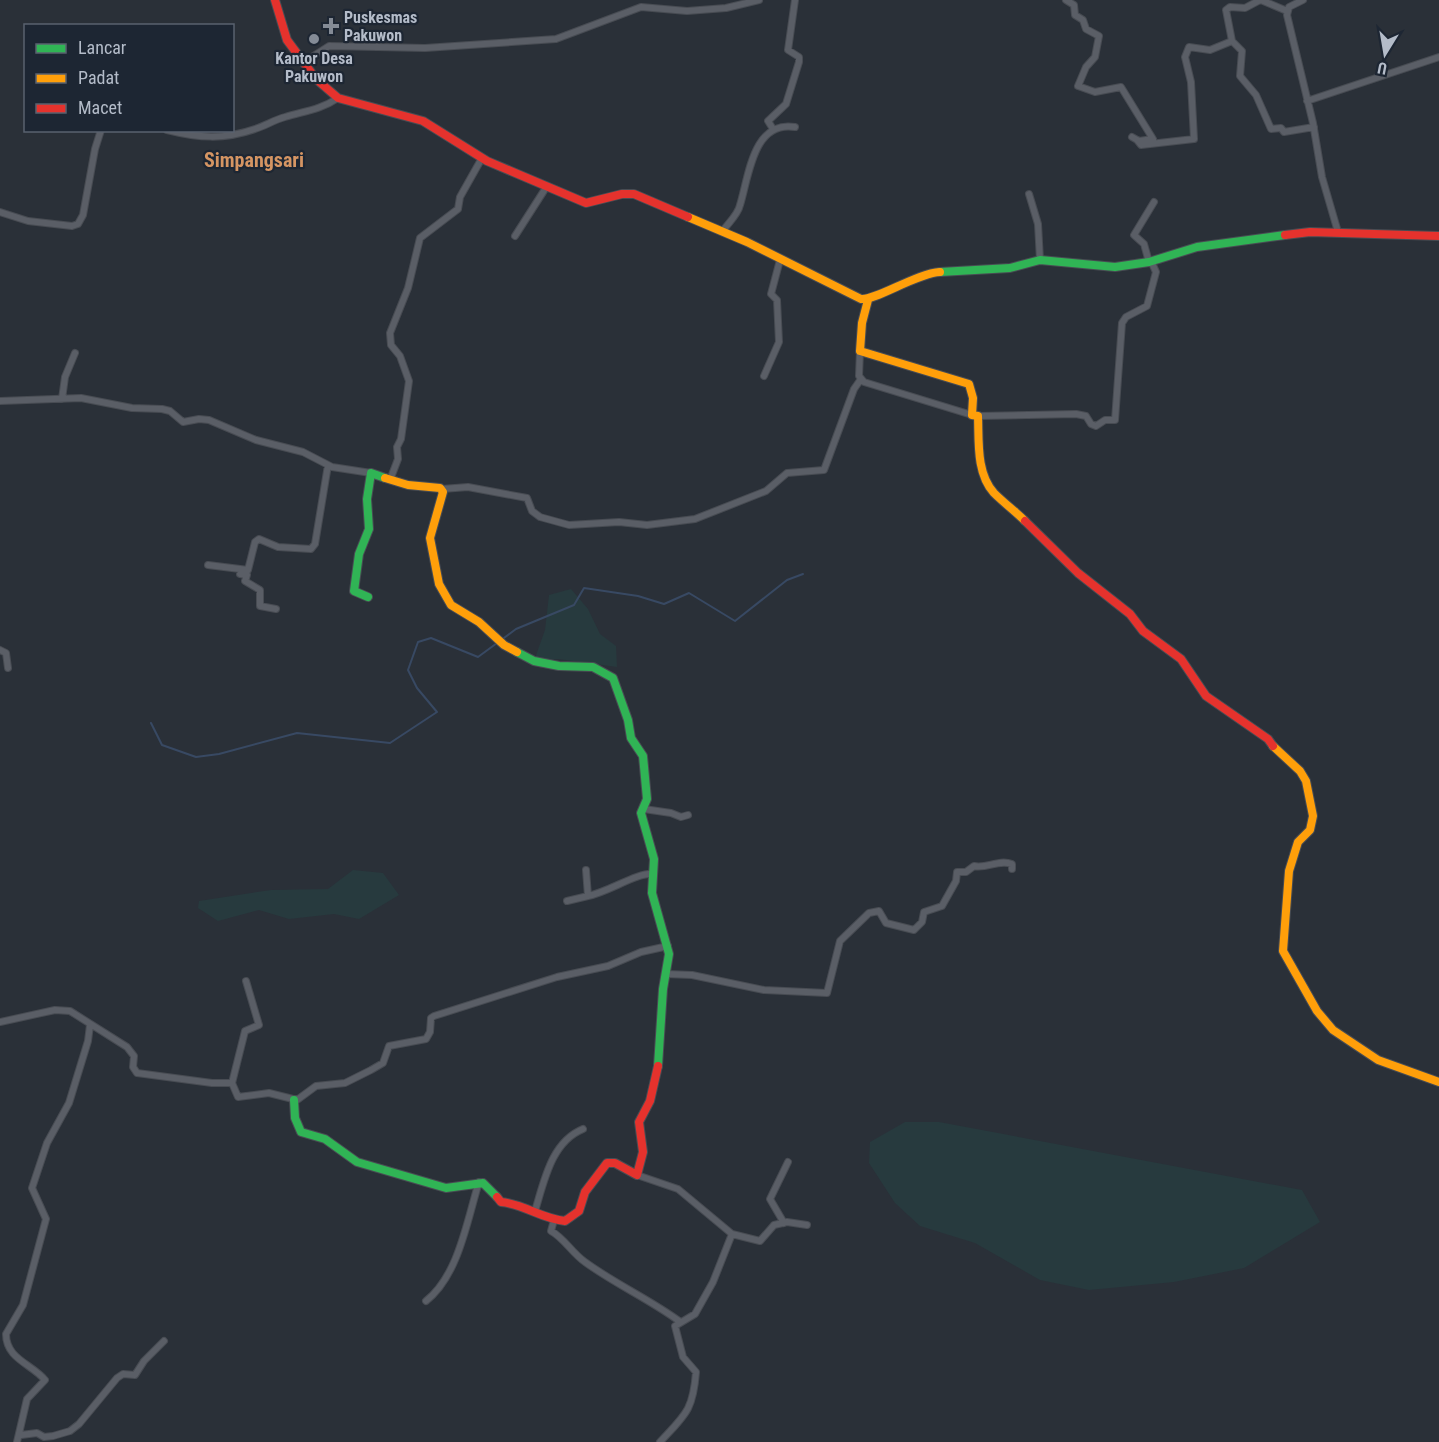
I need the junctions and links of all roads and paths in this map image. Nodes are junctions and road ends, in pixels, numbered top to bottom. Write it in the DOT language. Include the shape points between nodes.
graph roads {
  1 [pos="275,0"];
  2 [pos="725,0"];
  3 [pos="759,0"];
  4 [pos="795,0"];
  5 [pos="1066,0"];
  6 [pos="1260,0"];
  7 [pos="1302,0"];
  8 [pos="726,8"];
  9 [pos="1287,11"];
  10 [pos="1232,41"];
  11 [pos="1439,57"];
  12 [pos="304,62"];
  13 [pos="338,98"];
  14 [pos="1307,101"];
  15 [pos="795,126"];
  16 [pos="1314,127"];
  17 [pos="773,129"];
  18 [pos="100,132"];
  19 [pos="175,132"];
  20 [pos="482,158"];
  21 [pos="547,186"];
  22 [pos="1029,194"];
  23 [pos="1155,202"];
  24 [pos="0,212"];
  25 [pos="723,232"];
  26 [pos="1338,232"];
  27 [pos="515,236"];
  28 [pos="1439,236"];
  29 [pos="780,260"];
  30 [pos="1040,260"];
  31 [pos="1150,262"];
  32 [pos="868,300"];
  33 [pos="860,351"];
  34 [pos="75,353"];
  35 [pos="764,376"];
  36 [pos="861,379"];
  37 [pos="62,399"];
  38 [pos="0,401"];
  39 [pos="975,416"];
  40 [pos="328,465"];
  41 [pos="371,473"];
  42 [pos="390,480"];
  43 [pos="442,489"];
  44 [pos="368,597"];
  45 [pos="276,609"];
  46 [pos="0,650"];
  47 [pos="8,668"];
  48 [pos="644,809"];
  49 [pos="688,815"];
  50 [pos="1012,869"];
  51 [pos="586,870"];
  52 [pos="654,874"];
  53 [pos="588,896"];
  54 [pos="567,901"];
  55 [pos="668,946"];
  56 [pos="666,974"];
  57 [pos="246,981"];
  58 [pos="0,1022"];
  59 [pos="90,1025"];
  60 [pos="1439,1082"];
  61 [pos="232,1083"];
  62 [pos="294,1100"];
  63 [pos="583,1129"];
  64 [pos="788,1162"];
  65 [pos="638,1175"];
  66 [pos="479,1182"];
  67 [pos="535,1211"];
  68 [pos="554,1220"];
  69 [pos="784,1223"];
  70 [pos="807,1225"];
  71 [pos="732,1234"];
  72 [pos="426,1301"];
  73 [pos="679,1321"];
  74 [pos="164,1341"];
  75 [pos="19,1439"];
  76 [pos="660,1442"];
  1 -- 12 [label="street" via="283,33"];
  2 -- 8 [label="street"];
  3 -- 8 [label="street"];
  4 -- 17 [label="street" via="788,50 799,57 799,62 786,104 768,121"];
  5 -- 10 [label="street" via="1074,5 1075,15 1083,20 1085,28 1099,36 1095,57 1078,86 1094,92 1121,87 1154,138 1134,139 1141,146 1194,139 1193,99 1185,57 1189,47 1210,50"];
  6 -- 9 [label="street"];
  6 -- 10 [label="street" via="1245,8 1226,10"];
  7 -- 9 [label="street"];
  8 -- 12 [label="street" via="641,7 556,39 424,48 329,46"];
  9 -- 14 [label="street"];
  10 -- 16 [label="street" via="1242,51 1240,75 1256,95 1271,129 1284,132"];
  11 -- 14 [label="street"];
  12 -- 13 [label="street"];
  13 -- 19 [label="street" via="311,112 223,136 204,139"];
  13 -- 20 [label="street" via="423,121"];
  14 -- 16 [label="street"];
  15 -- 17 [label="street"];
  16 -- 26 [label="street" via="1322,177"];
  17 -- 25 [label="street" via="757,147 740,206"];
  18 -- 24 [label="street" via="83,215 76,226 28,221"];
  20 -- 21 [label="street"];
  20 -- 42 [label="street" via="460,197 458,209 417,243 410,282 390,333 390,345 400,356 410,381 398,459"];
  21 -- 25 [label="street" via="594,204 628,193"];
  21 -- 27 [label="street"];
  22 -- 30 [label="street" via="1038,224"];
  23 -- 31 [label="street" via="1134,235 1144,244"];
  25 -- 29 [label="street"];
  26 -- 28 [label="street"];
  26 -- 31 [label="street" via="1197,247"];
  29 -- 32 [label="street"];
  29 -- 35 [label="street" via="771,294 777,300 778,342"];
  30 -- 31 [label="street" via="1114,267"];
  30 -- 32 [label="street" via="1010,268 935,272"];
  31 -- 39 [label="street" via="1156,272 1147,306 1122,323 1115,420 1096,426 1086,416 1076,414"];
  32 -- 33 [label="street"];
  33 -- 36 [label="street"];
  33 -- 39 [label="street" via="966,383 971,388"];
  34 -- 37 [label="street" via="65,377"];
  36 -- 39 [label="street"];
  36 -- 43 [label="street" via="824,470 787,473 766,491 695,519 647,525 619,522 573,526 540,517 532,511 527,498 484,489"];
  37 -- 38 [label="street"];
  37 -- 40 [label="street" via="162,409 186,423 209,420 256,440 303,452"];
  39 -- 60 [label="street" via="987,482 997,498 1015,511 1060,559 1181,659 1206,696 1247,727 1260,732 1300,771 1310,790 1313,816 1310,830 1298,842 1289,871 1283,951 1323,1019 1336,1031 1376,1059"];
  40 -- 41 [label="street"];
  40 -- 45 [label="street" via="311,549 278,547 259,539 248,570 208,565 207,569 246,575 245,581 260,590 260,606"];
  41 -- 42 [label="street"];
  41 -- 44 [label="street" via="366,518 369,529 359,554 354,591"];
  42 -- 43 [label="street"];
  43 -- 48 [label="street" via="430,538 440,584 448,600 504,645 534,660 559,666 593,667 613,678 631,738 643,756 647,799"];
  46 -- 47 [label="street" via="6,653"];
  48 -- 49 [label="street"];
  48 -- 52 [label="street" via="641,813 654,859"];
  50 -- 56 [label="street" via="1012,864 1006,862 957,872 942,906 924,912 922,922 914,930 886,923 879,911 869,913 840,940 827,993 764,990 692,975"];
  51 -- 53 [label="street"];
  52 -- 53 [label="street" via="638,876 612,890"];
  52 -- 55 [label="street" via="652,893"];
  53 -- 54 [label="street"];
  55 -- 56 [label="street"];
  55 -- 62 [label="street" via="434,1016 426,1039 389,1046 383,1063 371,1070 345,1083 316,1086"];
  56 -- 65 [label="street" via="658,1067 639,1126 643,1152"];
  57 -- 61 [label="street" via="259,1025 246,1031"];
  58 -- 59 [label="street" via="55,1010 70,1011"];
  59 -- 61 [label="street" via="127,1047 134,1056 137,1073"];
  59 -- 75 [label="street" via="69,1103 47,1143 32,1188 46,1220 23,1305 6,1334 14,1355 45,1380 27,1399"];
  61 -- 62 [label="street" via="238,1097 269,1093"];
  62 -- 66 [label="street" via="301,1132 325,1139 350,1160 446,1188"];
  63 -- 67 [label="street" via="572,1134 547,1167"];
  64 -- 69 [label="street" via="770,1199"];
  65 -- 68 [label="street" via="607,1163 585,1192 579,1211 565,1221"];
  65 -- 71 [label="street" via="678,1189"];
  66 -- 67 [label="street" via="488,1186 501,1202"];
  66 -- 72 [label="street" via="454,1260"];
  67 -- 68 [label="street"];
  68 -- 73 [label="street" via="551,1231 576,1256"];
  69 -- 70 [label="street"];
  69 -- 71 [label="street" via="770,1228 760,1241"];
  71 -- 73 [label="street" via="695,1314"];
  73 -- 76 [label="street" via="676,1336 683,1357 696,1372 695,1388 689,1410"];
  74 -- 75 [label="street" via="136,1374 117,1378 76,1427 53,1436 37,1433"];
}
